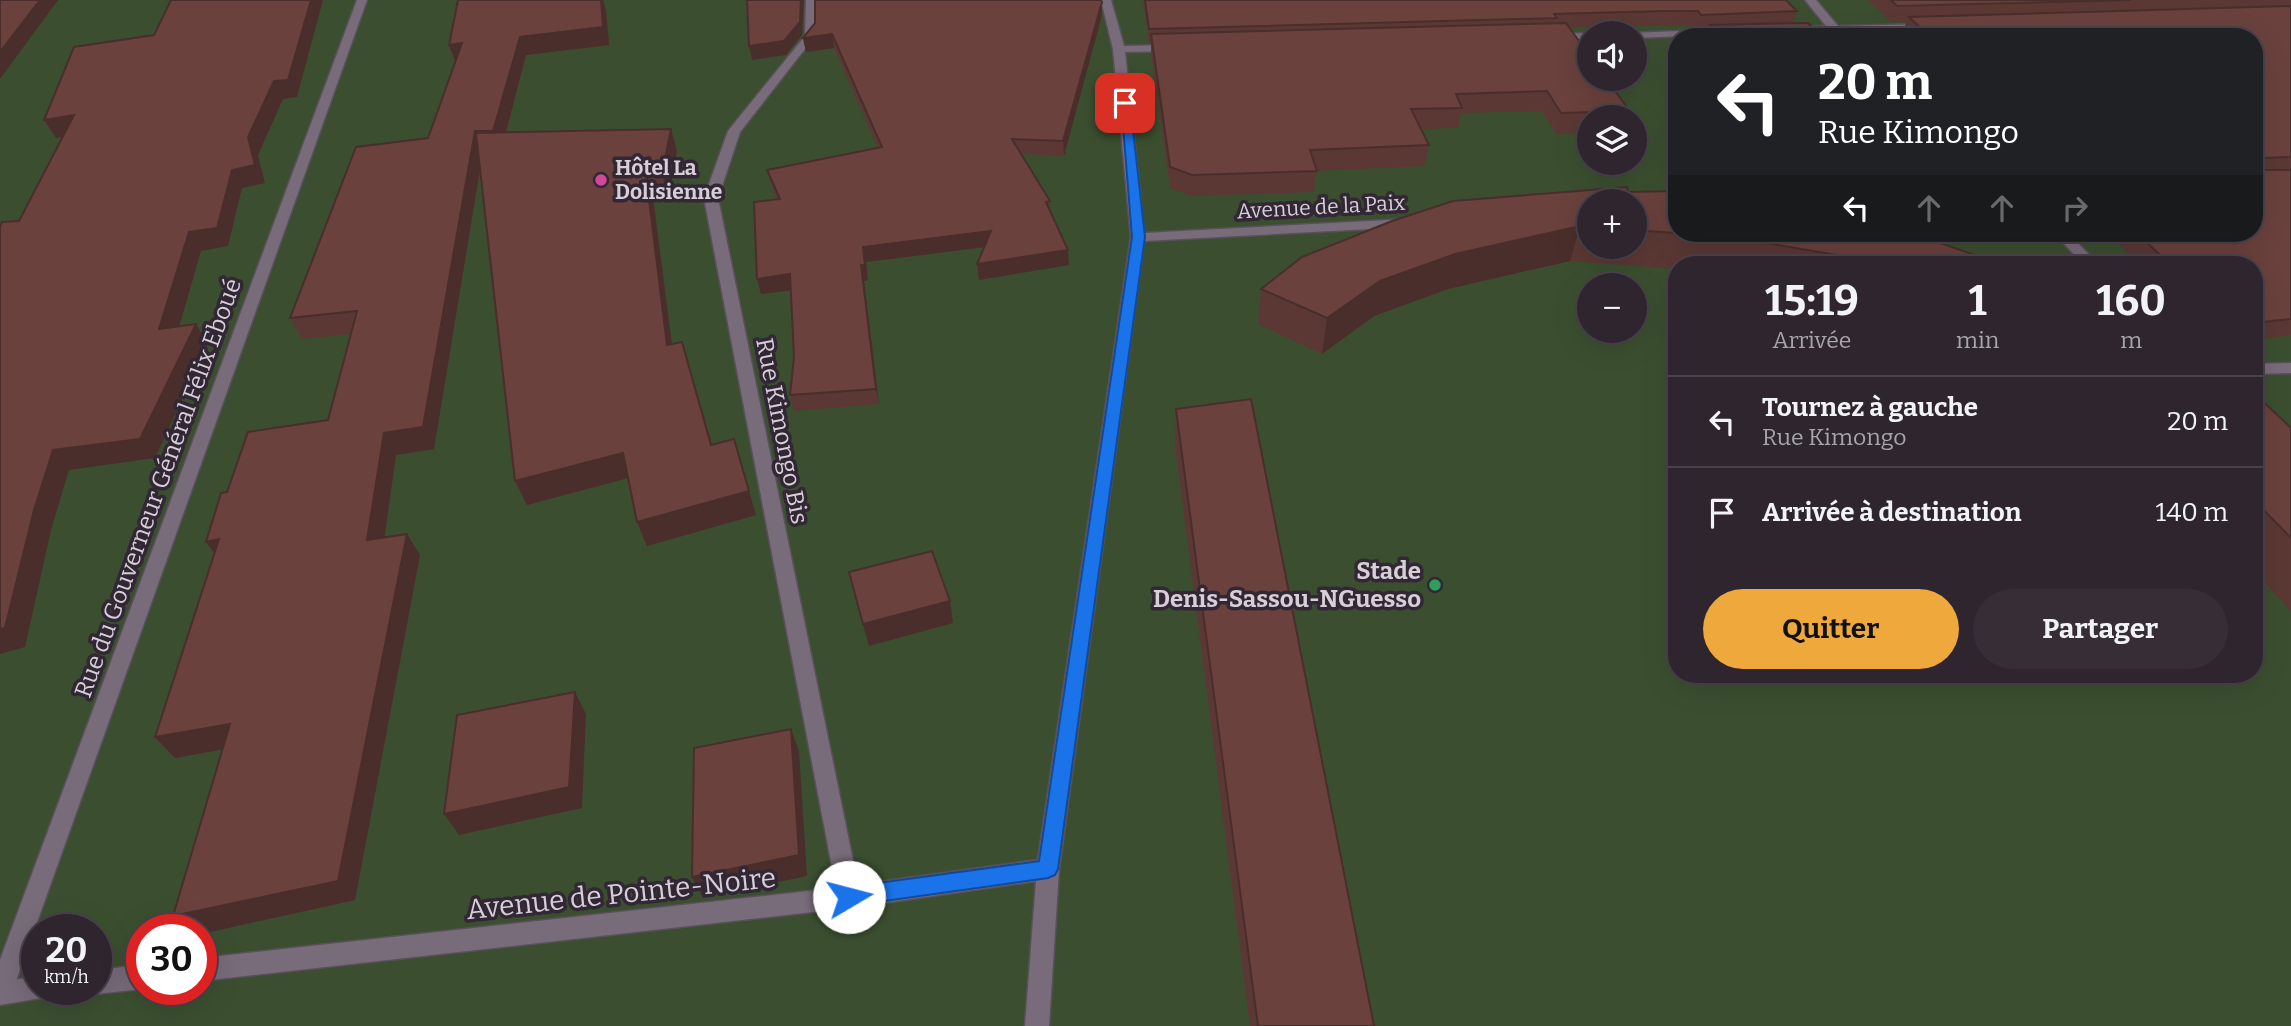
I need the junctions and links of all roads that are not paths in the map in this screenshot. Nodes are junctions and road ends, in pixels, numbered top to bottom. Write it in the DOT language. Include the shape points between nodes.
graph roads {
  1 [pos="362,0"];
  2 [pos="811,0"];
  3 [pos="1106,0"];
  4 [pos="1810,0"];
  5 [pos="1944,26"];
  6 [pos="1834,28"];
  7 [pos="1914,28"];
  8 [pos="1668,34"];
  9 [pos="1647,35"];
  10 [pos="1577,36"];
  11 [pos="1534,38"];
  12 [pos="1188,47"];
  13 [pos="1119,49"];
  14 [pos="1425,222"];
  15 [pos="1138,237"];
  16 [pos="2070,242"];
  17 [pos="2083,256"];
  18 [pos="2291,368"];
  19 [pos="2263,369"];
  20 [pos="1048,869"];
  21 [pos="849,897"];
  22 [pos="217,968"];
  23 [pos="21,991"];
  24 [pos="0,993"];
  25 [pos="1037,1026"];
  1 -- 24 [label="street, Rue du Gouverneur Général Félix Eboué"];
  2 -- 21 [label="street, Rue Kimongo Bis" via="810,36 734,131 711,198"];
  3 -- 13 [label="street"];
  4 -- 6 [label="street"];
  5 -- 7 [label="street"];
  8 -- 9 [label="street"];
  10 -- 11 [label="street"];
  12 -- 13 [label="street"];
  13 -- 15 [label="street"];
  14 -- 15 [label="street, Avenue de la Paix"];
  15 -- 20 [label="street"];
  16 -- 17 [label="street"];
  18 -- 19 [label="street"];
  20 -- 21 [label="street, Avenue de Pointe-Noire"];
  20 -- 25 [label="street"];
  21 -- 22 [label="street, Avenue de Pointe-Noire"];
  23 -- 24 [label="street"];
}
